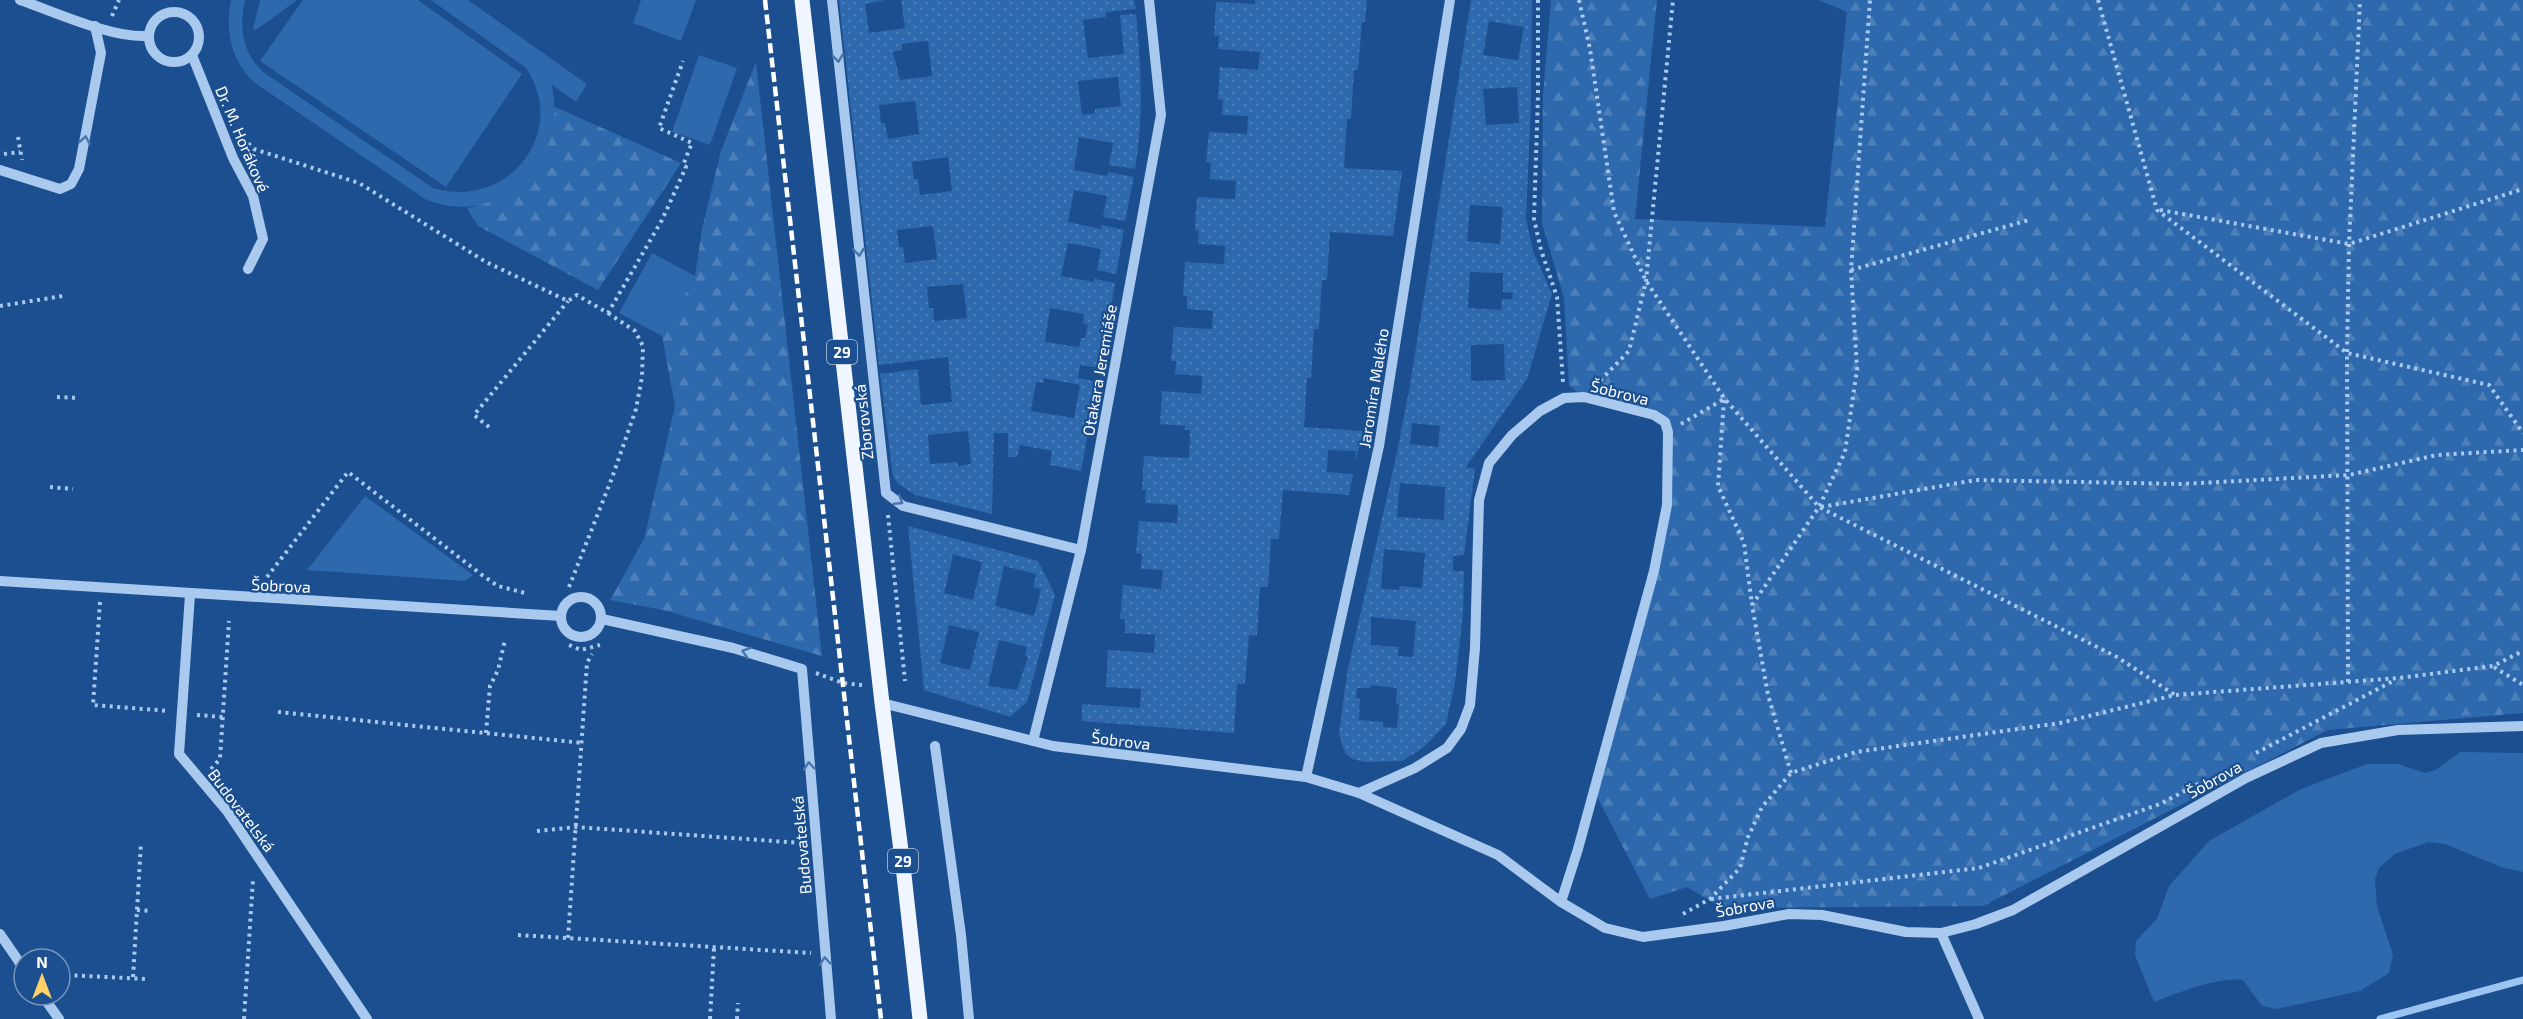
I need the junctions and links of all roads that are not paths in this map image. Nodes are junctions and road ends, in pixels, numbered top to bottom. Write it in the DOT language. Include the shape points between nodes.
graph roads {
  1 [pos="20,0"];
  2 [pos="802,0"];
  3 [pos="832,0"];
  4 [pos="1149,0"];
  5 [pos="1450,0"];
  6 [pos="34,2"];
  7 [pos="95,26"];
  8 [pos="147,36"];
  9 [pos="192,55"];
  10 [pos="0,170"];
  11 [pos="248,269"];
  12 [pos="1081,550"];
  13 [pos="0,581"];
  14 [pos="190,594"];
  15 [pos="561,616"];
  16 [pos="602,619"];
  17 [pos="882,703"];
  18 [pos="2523,726"];
  19 [pos="1033,741"];
  20 [pos="935,746"];
  21 [pos="1306,777"];
  22 [pos="1359,793"];
  23 [pos="1561,902"];
  24 [pos="1941,933"];
  25 [pos="0,934"];
  26 [pos="12,952"];
  27 [pos="367,1019"];
  28 [pos="831,1019"];
  29 [pos="920,1019"];
  30 [pos="969,1019"];
  31 [pos="1979,1019"];
  1 -- 6 [label="street"];
  2 -- 17 [label="main road, 29"];
  3 -- 12 [label="street, Zborovská, one-way" via="886,493 903,506"];
  4 -- 12 [label="street, Otakara Jeremiáše" via="1161,115"];
  5 -- 21 [label="street, Jaromíra Malého" via="1379,446"];
  6 -- 7 [label="street"];
  7 -- 8 [label="street" via="134,37"];
  10 -- 7 [label="street, one-way" via="60,189 71,184 79,169 101,53"];
  8 -- 9 [label="street" via="153,52 168,62"];
  8 -- 9 [label="street" via="161,15 185,15 199,33"];
  9 -- 11 [label="street, Dr. M. Horákové" via="233,158 253,196 263,239"];
  12 -- 19 [label="street, Otakara Jeremiáše"];
  13 -- 14 [label="street, Šobrova"];
  14 -- 15 [label="street, Šobrova"];
  14 -- 27 [label="street, Budovatelská" via="179,754 227,811"];
  15 -- 16 [label="street" via="569,633 581,637 594,633"];
  15 -- 16 [label="street" via="566,603 585,597 597,604"];
  28 -- 16 [label="street, Budovatelská, one-way" via="802,669 733,648"];
  17 -- 19 [label="street, Šobrova"];
  17 -- 29 [label="main road, 29"];
  18 -- 24 [label="street, Šobrova" via="2398,730 2321,743 2246,778 2013,909"];
  19 -- 21 [label="street, Šobrova"];
  20 -- 30 [label="street"];
  21 -- 22 [label="street, Šobrova"];
  22 -- 23 [label="street, Šobrova" via="1498,855"];
  22 -- 23 [label="street, Šobrova" via="1447,748 1461,729 1470,705 1479,500 1489,463 1512,435 1540,411 1564,398 1584,397 1654,415 1665,422 1668,432 1667,505 1654,571"];
  23 -- 24 [label="street, Šobrova" via="1605,928 1643,937 1789,914 1822,915 1906,932"];
  24 -- 31 [label="street"];
  25 -- 26 [label="street"];
}
